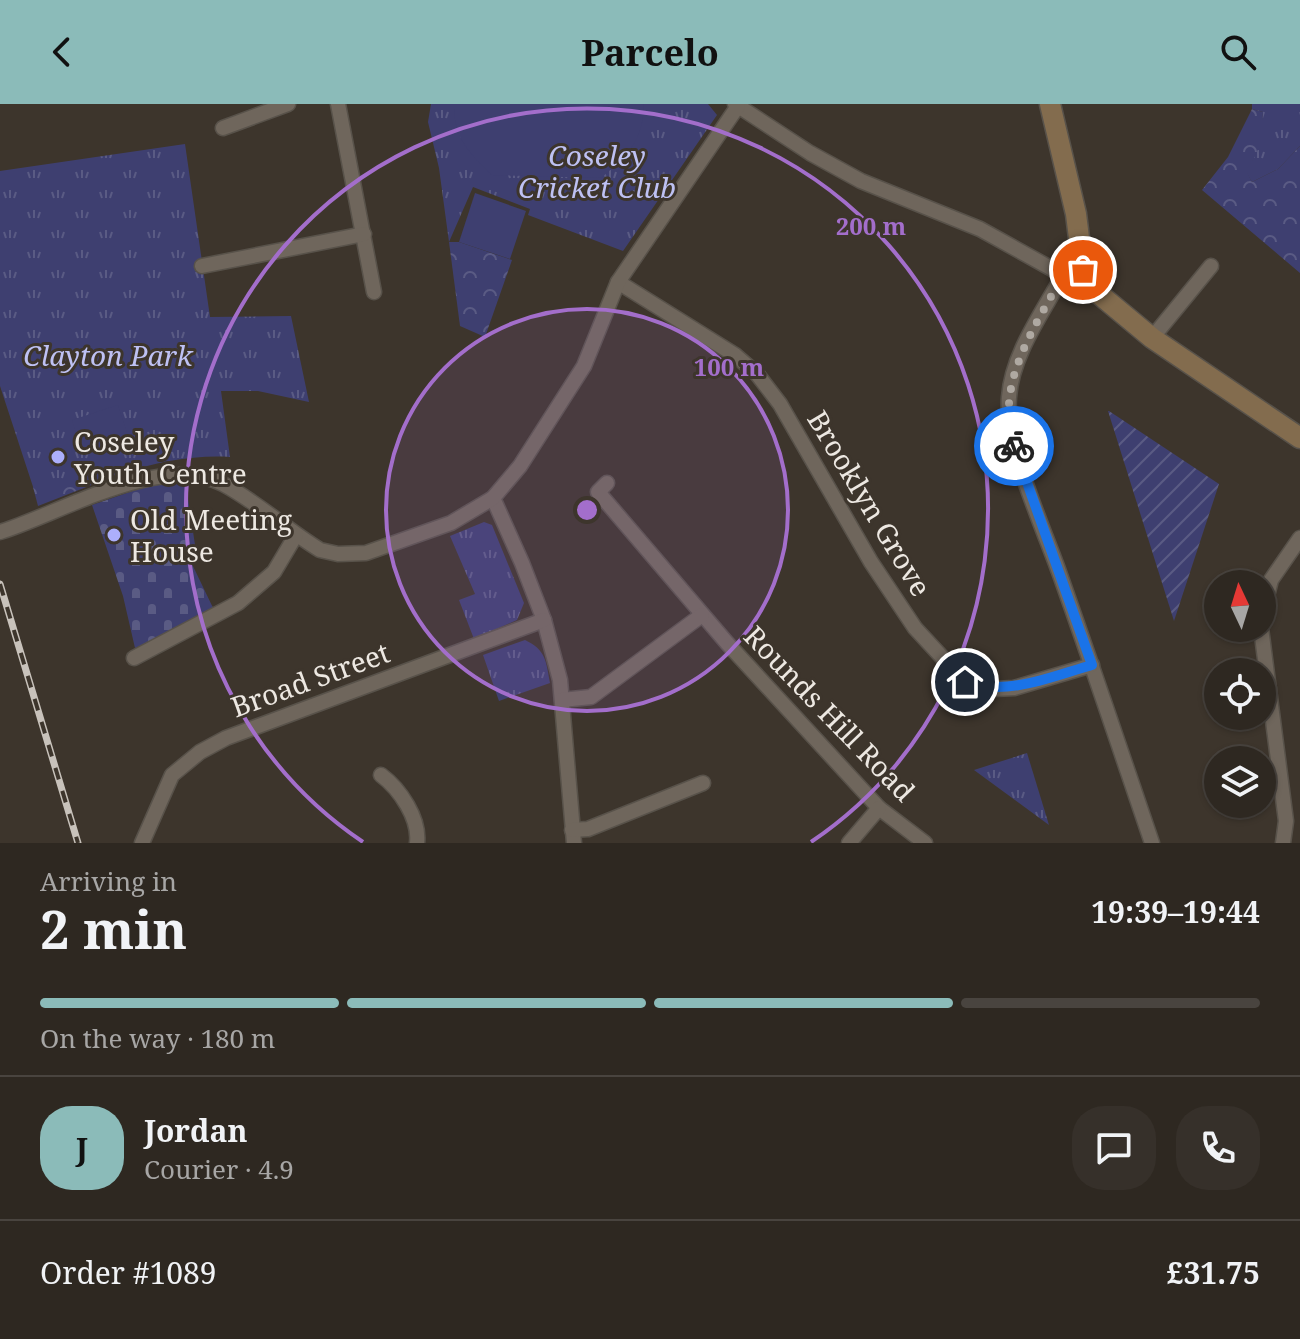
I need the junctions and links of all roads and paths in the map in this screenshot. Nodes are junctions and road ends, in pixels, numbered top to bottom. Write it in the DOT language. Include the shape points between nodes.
graph roads {
  1 [pos="288,104"];
  2 [pos="338,104"];
  3 [pos="1050,104"];
  4 [pos="736,105"];
  5 [pos="234,108"];
  6 [pos="239,124"];
  7 [pos="223,128"];
  8 [pos="364,234"];
  9 [pos="202,266"];
  10 [pos="1211,266"];
  11 [pos="1073,273"];
  12 [pos="618,282"];
  13 [pos="374,292"];
  14 [pos="1152,338"];
  15 [pos="1300,438"];
  16 [pos="607,483"];
  17 [pos="493,498"];
  18 [pos="5,530"];
  19 [pos="296,535"];
  20 [pos="1300,538"];
  21 [pos="1276,573"];
  22 [pos="702,615"];
  23 [pos="544,620"];
  24 [pos="1263,642"];
  25 [pos="134,658"];
  26 [pos="1092,665"];
  27 [pos="562,700"];
  28 [pos="381,775"];
  29 [pos="703,783"];
  30 [pos="879,808"];
  31 [pos="573,837"];
  32 [pos="142,843"];
  33 [pos="417,843"];
  34 [pos="849,843"];
  35 [pos="925,843"];
  36 [pos="1152,843"];
  37 [pos="1283,843"];
  1 -- 6 [label="street"];
  2 -- 8 [label="street"];
  3 -- 11 [label="main road" via="1076,214"];
  4 -- 11 [label="street" via="861,181"];
  4 -- 12 [label="street"];
  5 -- 6 [label="street"];
  6 -- 7 [label="street"];
  8 -- 9 [label="street"];
  8 -- 13 [label="street"];
  10 -- 14 [label="street"];
  11 -- 14 [label="main road"];
  11 -- 26 [label="street" via="1019,360 1009,400 1012,442"];
  12 -- 17 [label="street" via="584,366 520,466"];
  12 -- 26 [label="street, Brooklyn Grove" via="757,374 915,628 965,682 1014,688"];
  14 -- 15 [label="main road"];
  16 -- 22 [label="street, Rounds Hill Road" via="598,492"];
  17 -- 19 [label="street" via="451,523 366,553 320,550"];
  17 -- 23 [label="street"];
  18 -- 19 [label="street" via="149,479 201,476 235,491"];
  19 -- 25 [label="street" via="274,572 238,603"];
  20 -- 21 [label="street"];
  22 -- 27 [label="street" via="591,697"];
  22 -- 30 [label="street, Rounds Hill Road"];
  23 -- 27 [label="street"];
  23 -- 32 [label="street, Broad Street" via="200,752 172,775"];
  24 -- 37 [label="street" via="1286,821"];
  26 -- 36 [label="street"];
  27 -- 31 [label="street"];
  28 -- 33 [label="street" via="396,786 419,831"];
  29 -- 31 [label="street"];
  30 -- 34 [label="street"];
  30 -- 35 [label="street, Rounds Hill Road"];
}
